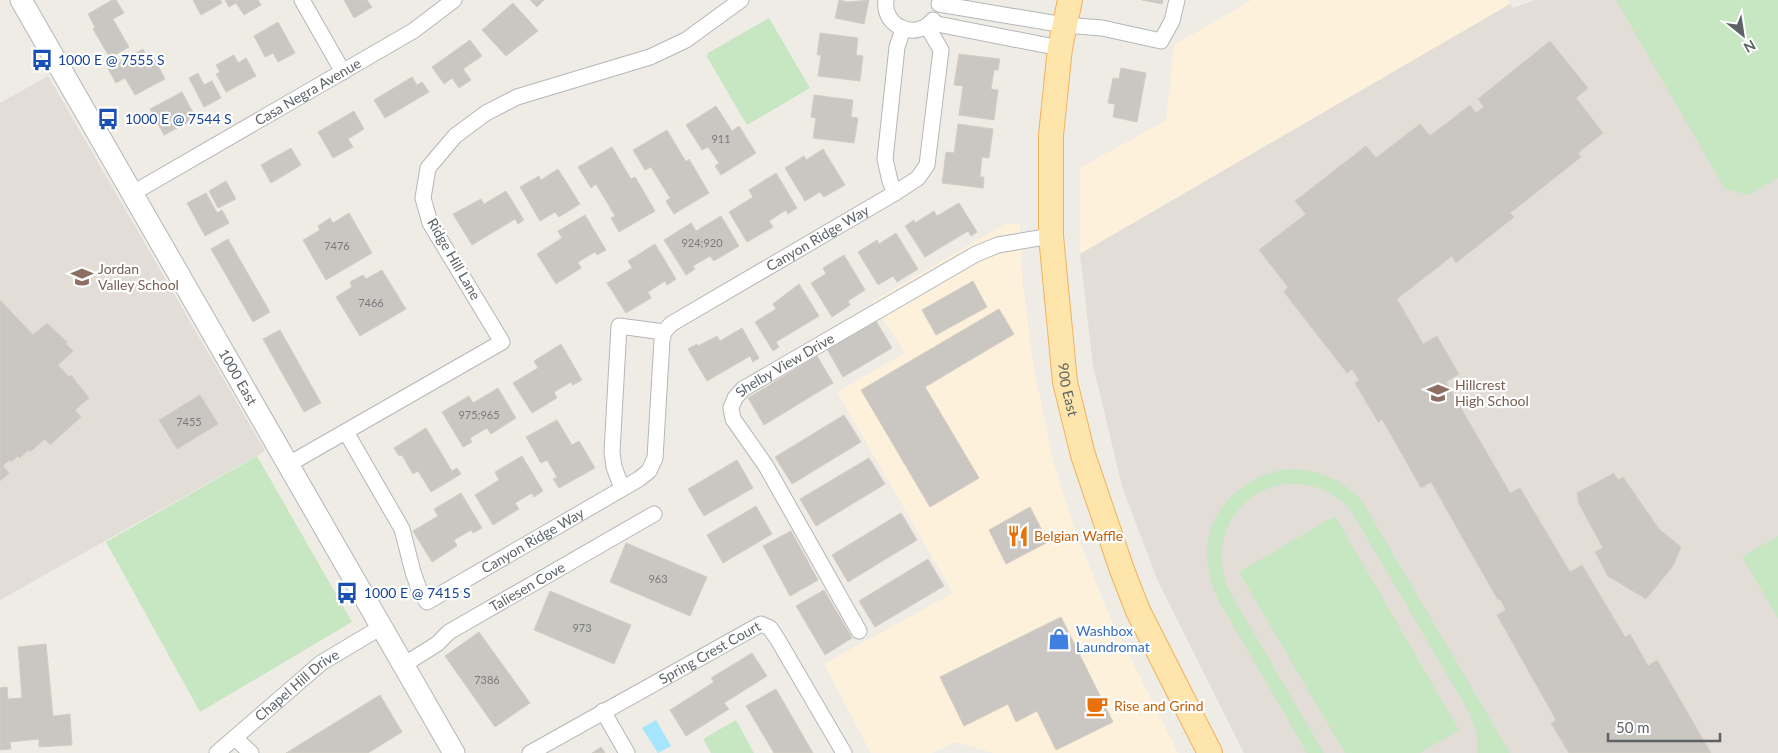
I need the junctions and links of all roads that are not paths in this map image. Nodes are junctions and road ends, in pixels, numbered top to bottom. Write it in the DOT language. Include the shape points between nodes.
graph roads {
  1 [pos="21,0"];
  2 [pos="302,0"];
  3 [pos="454,0"];
  4 [pos="741,0"];
  5 [pos="886,0"];
  6 [pos="1070,0"];
  7 [pos="1177,0"];
  8 [pos="938,2"];
  9 [pos="930,24"];
  10 [pos="903,29"];
  11 [pos="1062,37"];
  12 [pos="343,72"];
  13 [pos="133,193"];
  14 [pos="895,193"];
  15 [pos="1051,236"];
  16 [pos="664,332"];
  17 [pos="346,432"];
  18 [pos="289,464"];
  19 [pos="622,488"];
  20 [pos="654,514"];
  21 [pos="383,626"];
  22 [pos="859,631"];
  23 [pos="405,664"];
  24 [pos="603,711"];
  25 [pos="235,738"];
  26 [pos="217,753"];
  27 [pos="251,753"];
  28 [pos="454,753"];
  29 [pos="530,753"];
  30 [pos="627,753"];
  31 [pos="844,753"];
  32 [pos="1210,753"];
  1 -- 13 [label="street, 1000 East"];
  2 -- 12 [label="street"];
  3 -- 12 [label="street, Casa Negra Avenue" via="413,31"];
  4 -- 17 [label="street, Ridge Hill Lane" via="686,40 650,57 517,97 486,113 455,136 428,168 423,198 430,223 502,342"];
  5 -- 10 [label="street" via="888,15"];
  6 -- 11 [label="main road, 900 East"];
  7 -- 11 [label="street" via="1172,21 1161,42 1102,28"];
  8 -- 9 [label="street" via="937,14"];
  8 -- 11 [label="street"];
  9 -- 10 [label="street" via="913,31"];
  9 -- 11 [label="street"];
  9 -- 14 [label="street, Canyon Ridge Way" via="941,50 926,165 918,178"];
  10 -- 14 [label="street" via="898,47 885,160"];
  11 -- 15 [label="main road, 900 East" via="1050,136"];
  12 -- 13 [label="street, Casa Negra Avenue"];
  13 -- 18 [label="street, 1000 East"];
  14 -- 16 [label="street, Canyon Ridge Way" via="672,324"];
  15 -- 22 [label="street, Shelby View Drive" via="998,245 976,254 743,389 735,398 731,408 733,419 766,466"];
  15 -- 32 [label="main road, 900 East" via="1065,382 1083,455 1138,611"];
  16 -- 19 [label="street, Canyon Ridge Way" via="655,458 649,470"];
  16 -- 19 [label="street" via="619,326 612,452"];
  17 -- 18 [label="street, Ridge Hill Lane"];
  17 -- 19 [label="street, Canyon Ridge Way" via="402,529 413,572 427,602"];
  18 -- 21 [label="street, 1000 East"];
  20 -- 23 [label="street, Taliesen Cove" via="449,632 437,644"];
  21 -- 23 [label="street, 1000 East"];
  21 -- 25 [label="street, Chapel Hill Drive" via="321,663"];
  23 -- 28 [label="street, 1000 East"];
  24 -- 29 [label="street, Spring Crest Court"];
  24 -- 30 [label="street"];
  24 -- 31 [label="street, Spring Crest Court" via="761,624 770,628 778,640"];
  25 -- 26 [label="street, Chapel Hill Drive"];
  25 -- 27 [label="street"];
}
